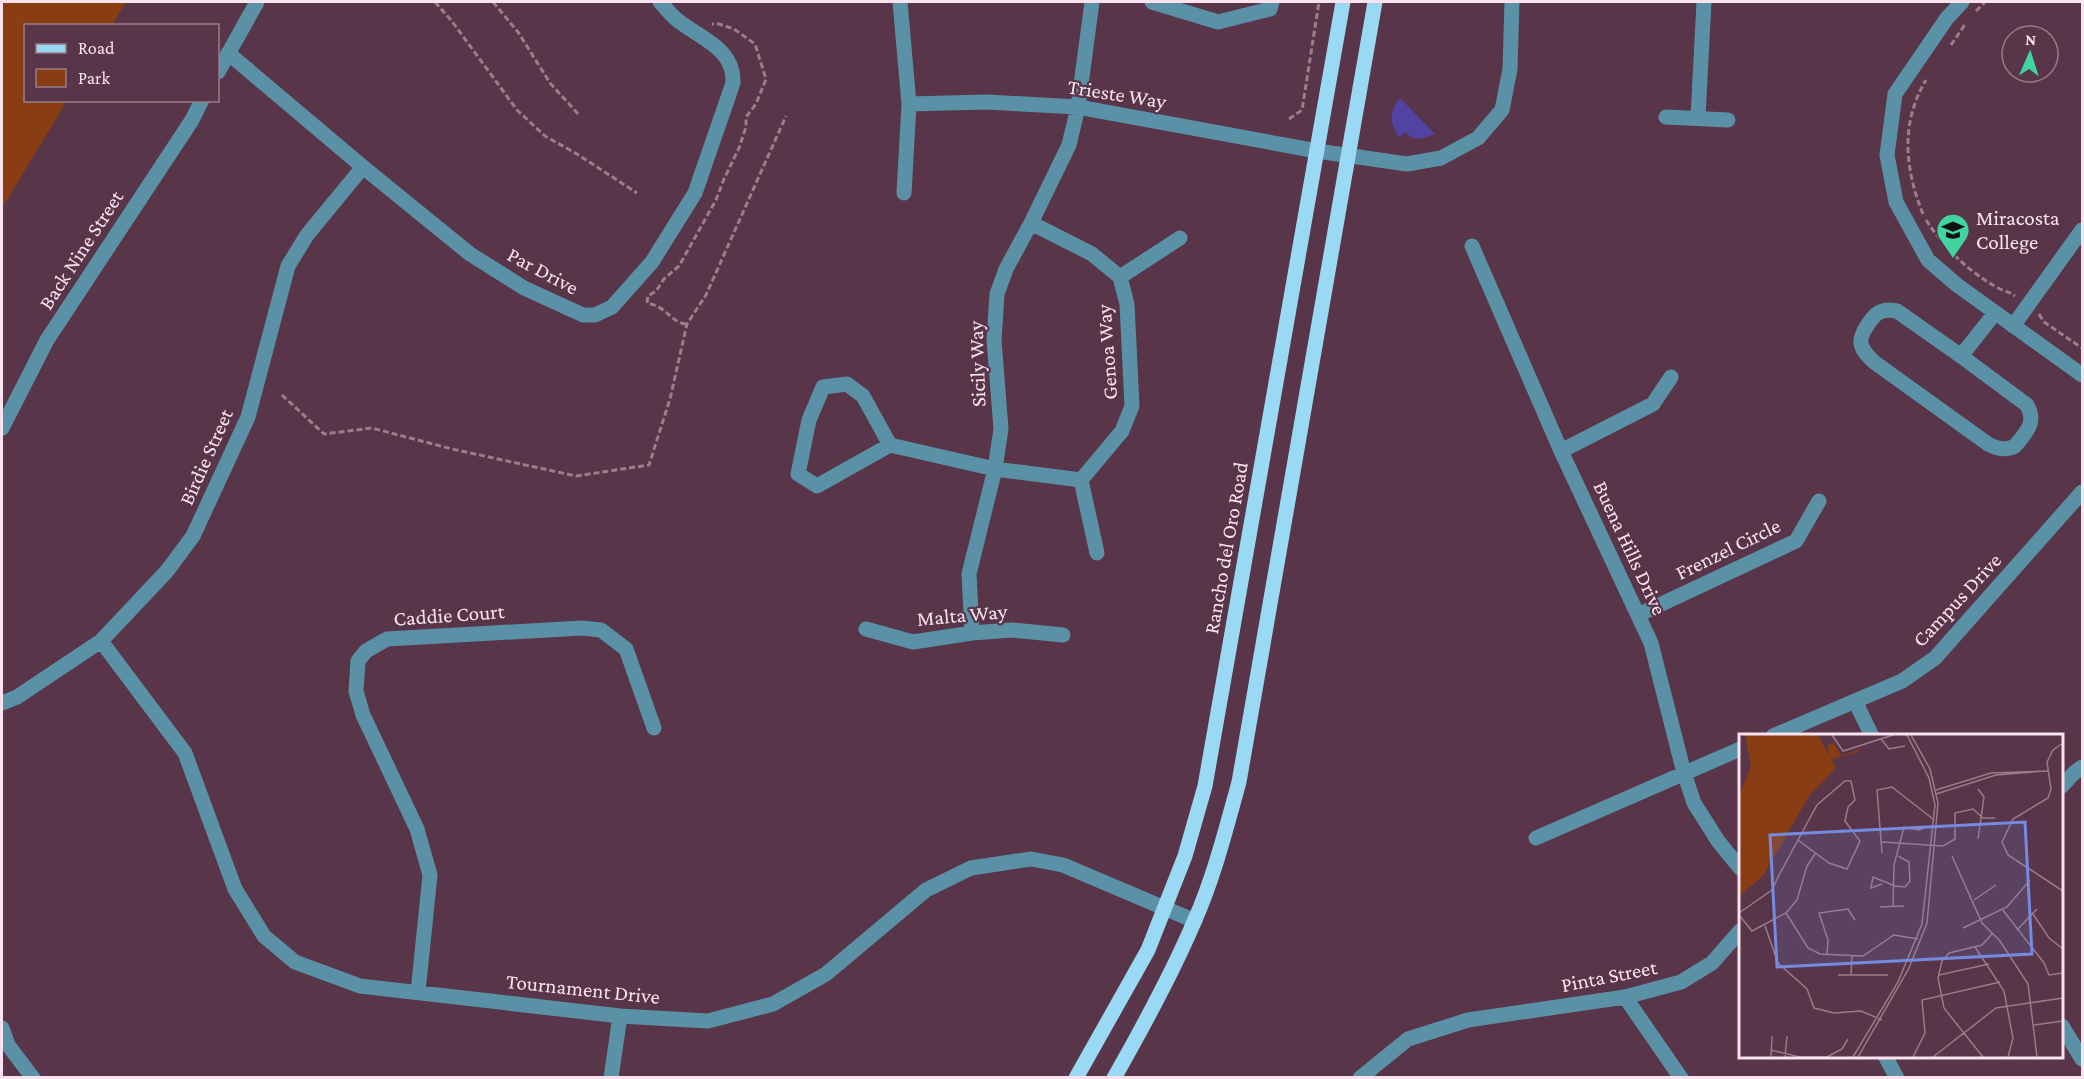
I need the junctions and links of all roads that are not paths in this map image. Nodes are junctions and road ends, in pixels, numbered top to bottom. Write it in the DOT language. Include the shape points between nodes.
graph roads {
  1 [pos="256,2"];
  2 [pos="660,2"];
  3 [pos="900,2"];
  4 [pos="1092,2"];
  5 [pos="1152,2"];
  6 [pos="1272,2"];
  7 [pos="1343,2"];
  8 [pos="1375,2"];
  9 [pos="1512,2"];
  10 [pos="1704,2"];
  11 [pos="1962,2"];
  12 [pos="228,53"];
  13 [pos="219,70"];
  14 [pos="201,102"];
  15 [pos="909,104"];
  16 [pos="1078,107"];
  17 [pos="1666,117"];
  18 [pos="1698,117"];
  19 [pos="1728,120"];
  20 [pos="1317,151"];
  21 [pos="1348,154"];
  22 [pos="363,167"];
  23 [pos="904,193"];
  24 [pos="1031,223"];
  25 [pos="2082,230"];
  26 [pos="1180,238"];
  27 [pos="1472,246"];
  28 [pos="1120,277"];
  29 [pos="1995,313"];
  30 [pos="2013,326"];
  31 [pos="1961,356"];
  32 [pos="2082,375"];
  33 [pos="1671,377"];
  34 [pos="2,428"];
  35 [pos="890,445"];
  36 [pos="1561,451"];
  37 [pos="995,469"];
  38 [pos="1082,480"];
  39 [pos="2082,492"];
  40 [pos="1819,501"];
  41 [pos="1097,553"];
  42 [pos="1638,615"];
  43 [pos="866,629"];
  44 [pos="972,633"];
  45 [pos="1063,635"];
  46 [pos="101,641"];
  47 [pos="1856,701"];
  48 [pos="2,703"];
  49 [pos="654,728"];
  50 [pos="1775,734"];
  51 [pos="1872,734"];
  52 [pos="1739,749"];
  53 [pos="2082,767"];
  54 [pos="1684,773"];
  55 [pos="2063,784"];
  56 [pos="1536,838"];
  57 [pos="1739,867"];
  58 [pos="1164,908"];
  59 [pos="1195,921"];
  60 [pos="1739,933"];
  61 [pos="418,992"];
  62 [pos="1625,998"];
  63 [pos="620,1016"];
  64 [pos="2,1028"];
  65 [pos="2063,1029"];
  66 [pos="1886,1058"];
  67 [pos="2082,1059"];
  68 [pos="33,1077"];
  69 [pos="611,1077"];
  70 [pos="1076,1077"];
  71 [pos="1114,1077"];
  72 [pos="1360,1077"];
  73 [pos="1681,1077"];
  74 [pos="1897,1077"];
  1 -- 12 [label="street"];
  2 -- 22 [label="street, Par Drive" via="727,57 734,72 733,83 695,193 652,262 612,307 595,315 583,315 524,288 470,254"];
  3 -- 15 [label="street"];
  4 -- 16 [label="street, Sicily Way"];
  5 -- 6 [label="street" via="1218,22 1270,9"];
  7 -- 20 [label="main road, Rancho del Oro Road"];
  8 -- 21 [label="main road"];
  9 -- 21 [label="street, Trieste Way" via="1510,69 1502,110 1478,138 1441,158 1407,164"];
  10 -- 18 [label="street"];
  11 -- 29 [label="street" via="1895,94 1887,155 1896,202 1928,260"];
  12 -- 13 [label="street"];
  12 -- 22 [label="street, Par Drive"];
  14 -- 34 [label="street, Back Nine Street" via="47,340"];
  15 -- 16 [label="street, Trieste Way" via="986,102"];
  15 -- 23 [label="street"];
  16 -- 20 [label="street, Trieste Way"];
  16 -- 24 [label="street, Sicily Way" via="1069,145"];
  17 -- 18 [label="street"];
  18 -- 19 [label="street"];
  20 -- 21 [label="street, Trieste Way"];
  20 -- 58 [label="main road, Rancho del Oro Road" via="1205,786 1185,856"];
  21 -- 59 [label="main road" via="1239,782 1220,854"];
  22 -- 46 [label="street, Birdie Street" via="307,235 288,266 248,417 193,536 167,571"];
  24 -- 28 [label="street, Genoa Way" via="1092,254"];
  24 -- 37 [label="street, Sicily Way" via="997,294 994,340 1001,429"];
  25 -- 30 [label="street"];
  26 -- 28 [label="street, Genoa Way"];
  27 -- 36 [label="street, Buena Hills Drive"];
  28 -- 38 [label="street, Genoa Way" via="1126,303 1132,406 1122,431"];
  29 -- 30 [label="street"];
  29 -- 31 [label="street"];
  30 -- 32 [label="street"];
  31 -- 31 [label="street" via="1897,311 1880,311 1861,336 1862,347 1874,362 1988,444 2003,449 2015,446 2030,427 2030,411"];
  33 -- 36 [label="street" via="1653,404"];
  35 -- 35 [label="street" via="863,396 847,384 823,387 809,420 798,474 817,486"];
  35 -- 37 [label="street"];
  36 -- 42 [label="street, Buena Hills Drive"];
  37 -- 38 [label="street"];
  37 -- 44 [label="street, Sicily Way" via="969,574"];
  38 -- 41 [label="street"];
  39 -- 47 [label="street, Campus Drive" via="1935,658 1902,681"];
  40 -- 42 [label="street, Frenzel Circle" via="1796,541"];
  42 -- 54 [label="street, Buena Hills Drive" via="1651,644"];
  43 -- 44 [label="street, Malta Way" via="914,642"];
  44 -- 45 [label="street, Malta Way" via="1012,630"];
  46 -- 48 [label="street, Birdie Street"];
  46 -- 61 [label="street, Tournament Drive" via="185,753 235,888 264,936 295,962 360,986"];
  47 -- 50 [label="street, Campus Drive"];
  47 -- 51 [label="street"];
  49 -- 61 [label="street, Caddie Court" via="626,649 601,630 387,639 366,651 358,661 356,691 363,715 417,829 430,875"];
  52 -- 54 [label="street"];
  53 -- 55 [label="street"];
  54 -- 56 [label="street"];
  54 -- 57 [label="street, Buena Hills Drive" via="1694,802"];
  58 -- 59 [label="street, Tournament Drive"];
  58 -- 63 [label="street, Tournament Drive" via="1063,865 1031,859 970,868 926,890 826,974 773,1004 708,1021"];
  58 -- 70 [label="main road, Rancho del Oro Road" via="1148,950"];
  59 -- 71 [label="main road" via="1158,1001"];
  60 -- 62 [label="street, Pinta Street" via="1712,963 1681,982"];
  61 -- 63 [label="street, Tournament Drive"];
  62 -- 72 [label="street, Pinta Street" via="1468,1020 1408,1039"];
  62 -- 73 [label="street"];
  63 -- 69 [label="street"];
  64 -- 68 [label="street" via="8,1045"];
  65 -- 67 [label="street"];
  66 -- 74 [label="street"];
}
